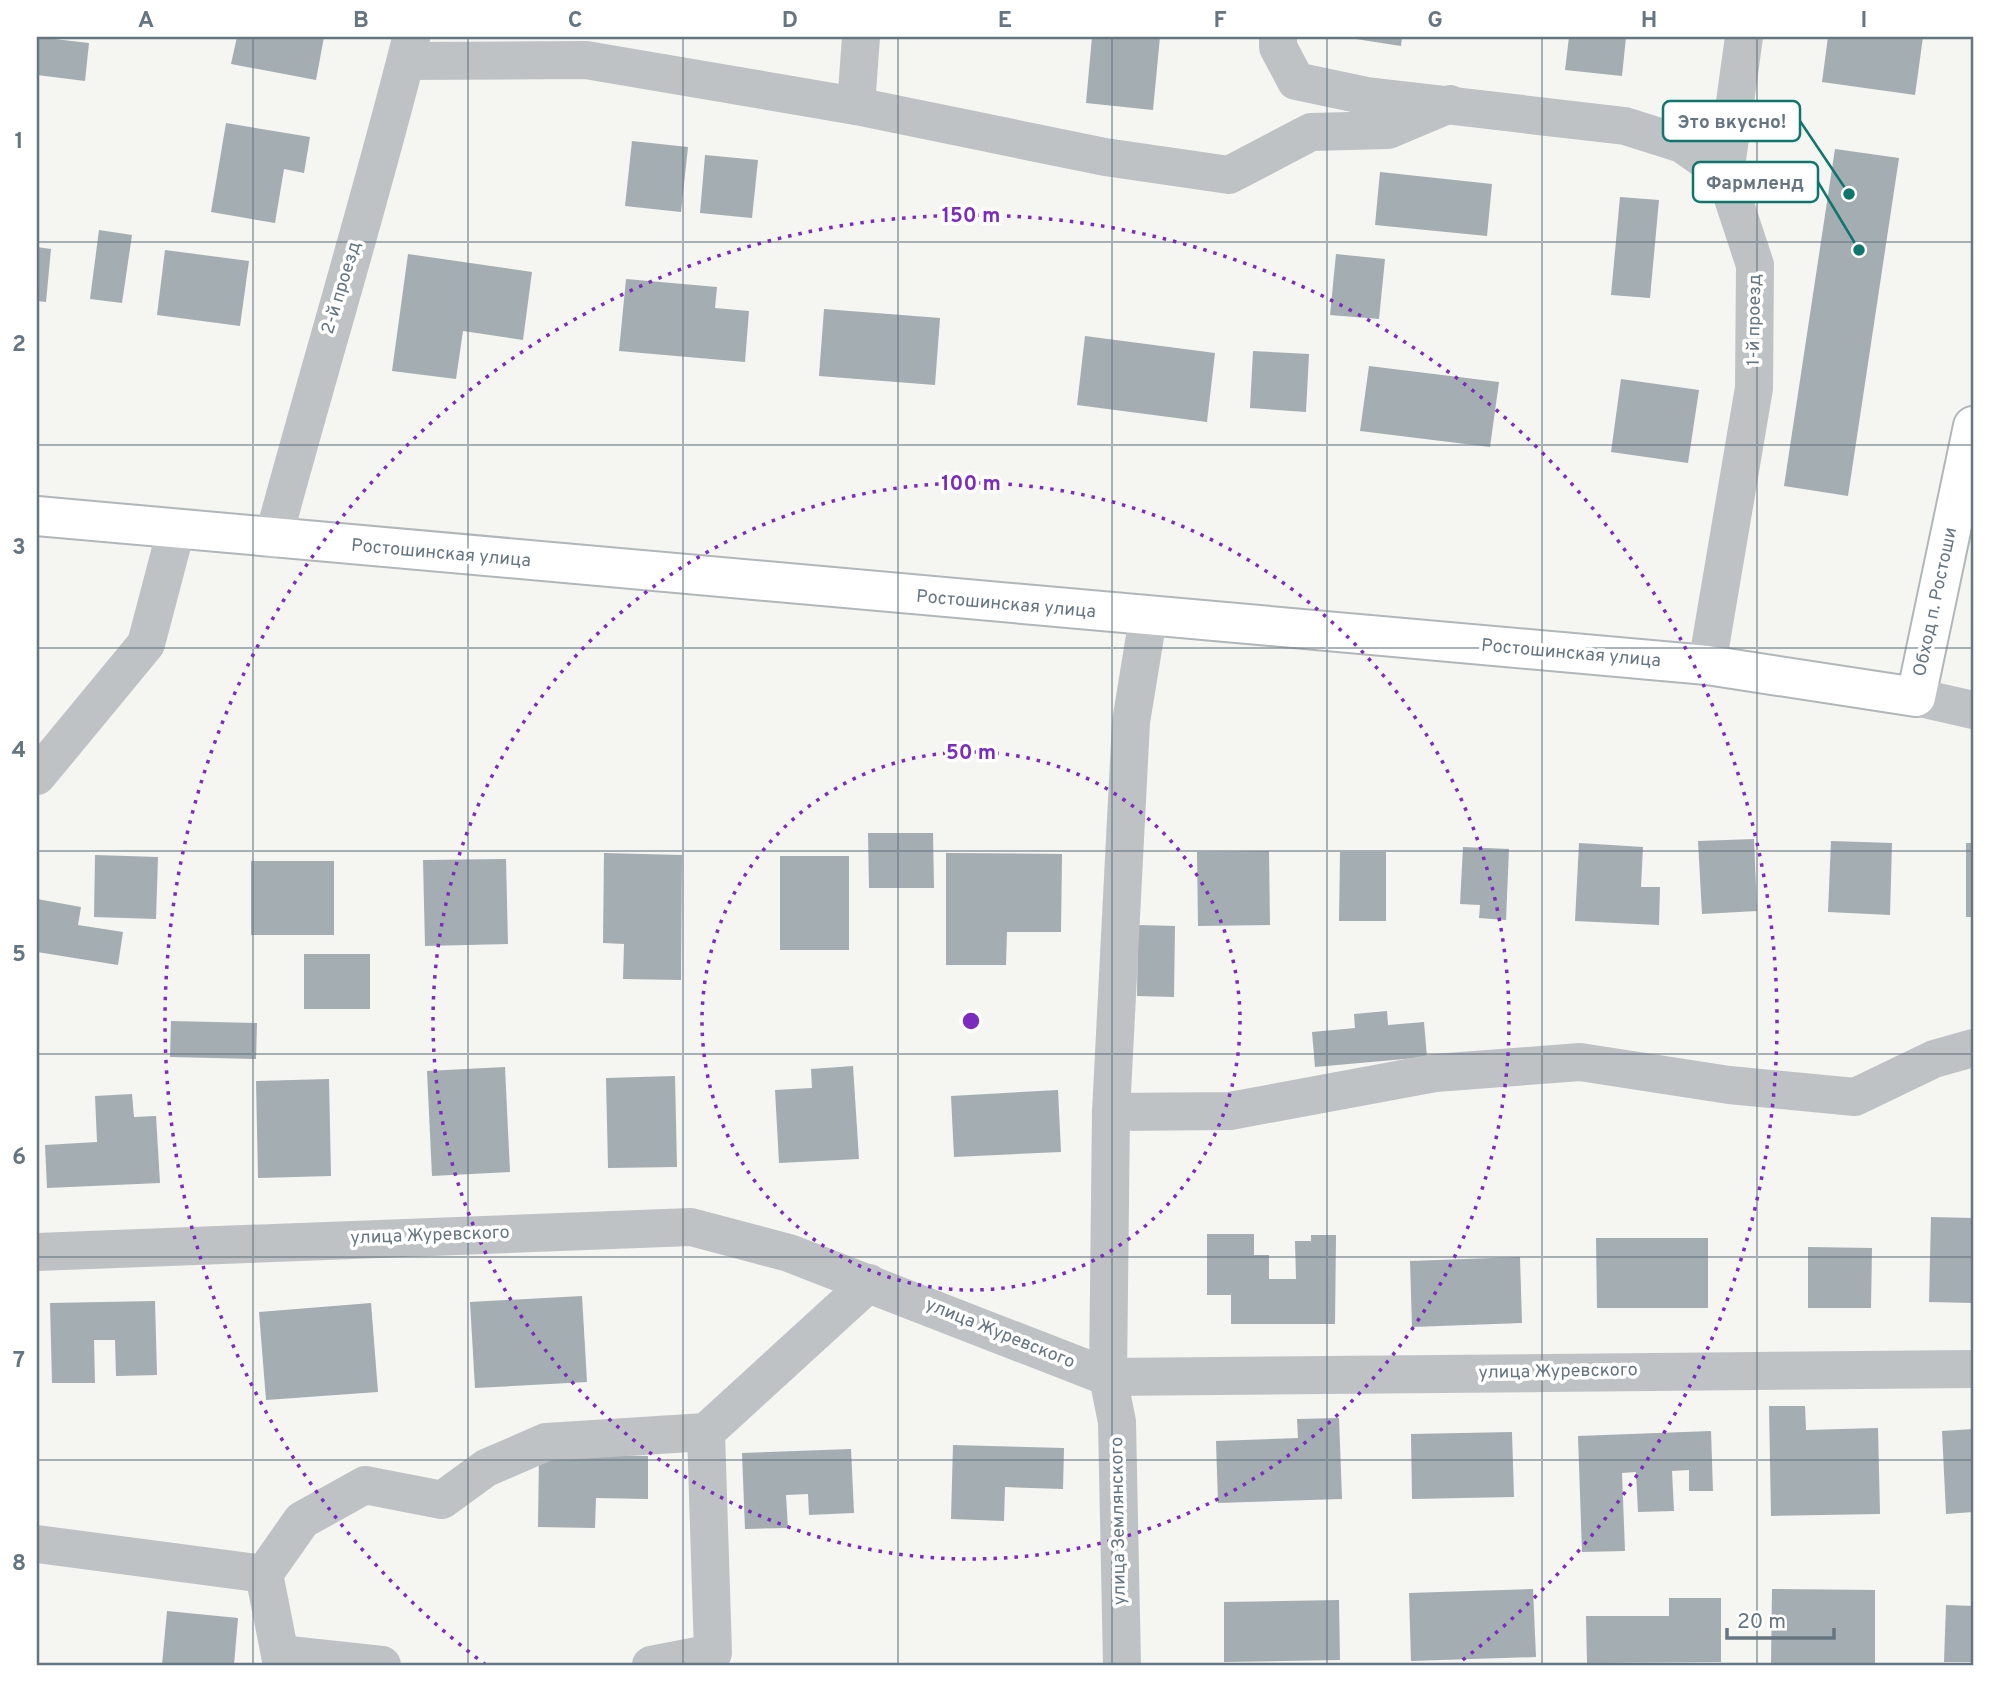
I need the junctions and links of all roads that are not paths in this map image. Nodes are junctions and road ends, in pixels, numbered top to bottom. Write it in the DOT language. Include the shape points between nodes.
graph roads {
  1 [pos="861,37"];
  2 [pos="1278,37"];
  3 [pos="1744,37"];
  4 [pos="409,49"];
  5 [pos="1450,104"];
  6 [pos="856,106"];
  7 [pos="1725,174"];
  8 [pos="1973,426"];
  9 [pos="37,516"];
  10 [pos="176,530"];
  11 [pos="273,539"];
  12 [pos="1148,618"];
  13 [pos="1707,665"];
  14 [pos="1916,697"];
  15 [pos="1973,710"];
  16 [pos="37,776"];
  17 [pos="1973,1048"];
  18 [pos="1111,1112"];
  19 [pos="37,1252"];
  20 [pos="869,1283"];
  21 [pos="1973,1369"];
  22 [pos="1108,1377"];
  23 [pos="706,1432"];
  24 [pos="37,1544"];
  25 [pos="264,1574"];
  26 [pos="281,1660"];
  27 [pos="382,1665"];
  28 [pos="651,1665"];
  29 [pos="1122,1665"];
  1 -- 6 [label="street"];
  2 -- 5 [label="street" via="1278,47 1296,81 1367,96"];
  3 -- 7 [label="street"];
  4 -- 6 [label="street" via="586,61"];
  4 -- 11 [label="street, 2-й проезд"];
  5 -- 6 [label="street" via="1388,130 1311,132 1229,175 1105,157"];
  5 -- 7 [label="street" via="1625,126 1682,145"];
  7 -- 13 [label="street, 1-й проезд" via="1755,265 1754,388"];
  8 -- 14 [label="main road, Обход п. Ростоши"];
  9 -- 10 [label="main road, Ростошинская улица"];
  10 -- 11 [label="main road, Ростошинская улица"];
  10 -- 16 [label="street" via="146,644"];
  11 -- 12 [label="main road, Ростошинская улица"];
  12 -- 13 [label="main road, Ростошинская улица"];
  12 -- 18 [label="street, улица Землянского" via="1131,722"];
  13 -- 14 [label="main road, Ростошинская улица"];
  14 -- 15 [label="street, Ростошинская улица"];
  17 -- 18 [label="street" via="1934,1059 1855,1097 1729,1086 1580,1062 1435,1073 1230,1111"];
  18 -- 22 [label="street, улица Землянского"];
  19 -- 20 [label="street, улица Журевского" via="691,1227 789,1253"];
  20 -- 22 [label="street, улица Журевского"];
  20 -- 23 [label="street"];
  21 -- 22 [label="street, улица Журевского"];
  22 -- 29 [label="street, улица Землянского" via="1117,1422"];
  23 -- 25 [label="street" via="546,1442 486,1468 442,1500 365,1485 302,1520"];
  23 -- 28 [label="street" via="713,1653"];
  24 -- 25 [label="street"];
  25 -- 26 [label="street"];
  26 -- 27 [label="street"];
}
